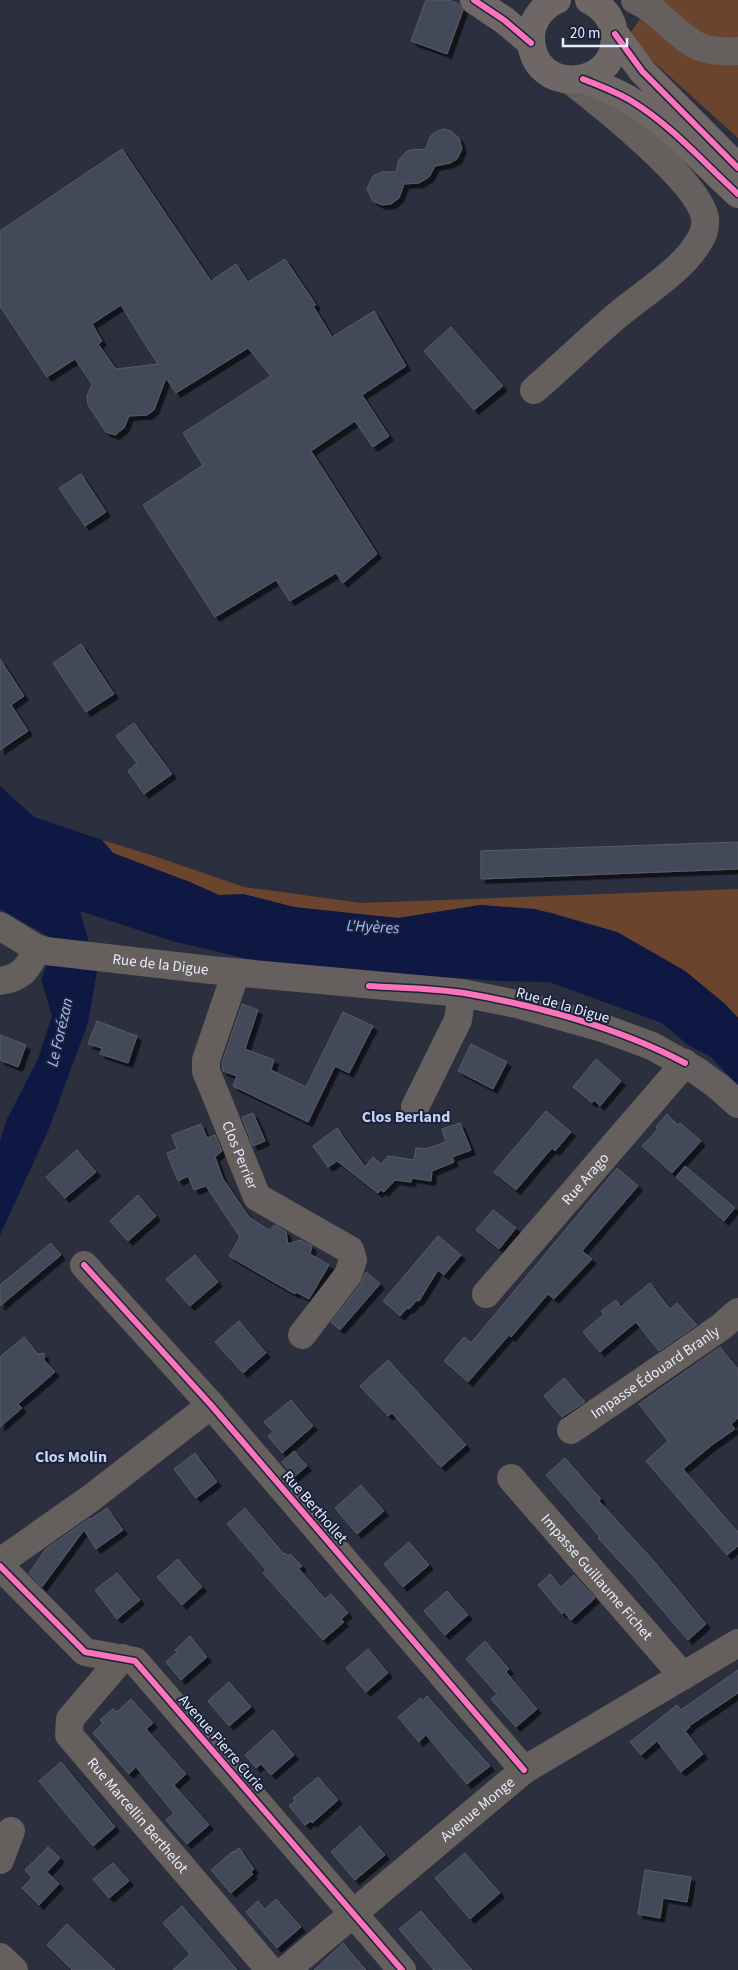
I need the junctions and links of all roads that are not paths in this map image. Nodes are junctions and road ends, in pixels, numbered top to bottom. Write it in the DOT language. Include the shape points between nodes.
graph roads {
  1 [pos="474,0"];
  2 [pos="589,0"];
  3 [pos="635,0"];
  4 [pos="550,1"];
  5 [pos="615,34"];
  6 [pos="531,43"];
  7 [pos="738,51"];
  8 [pos="577,80"];
  9 [pos="738,168"];
  10 [pos="738,194"];
  11 [pos="534,390"];
  12 [pos="0,926"];
  13 [pos="41,950"];
  14 [pos="233,972"];
  15 [pos="0,981"];
  16 [pos="462,993"];
  17 [pos="685,1063"];
  18 [pos="738,1104"];
  19 [pos="415,1107"];
  20 [pos="84,1265"];
  21 [pos="486,1294"];
  22 [pos="738,1312"];
  23 [pos="302,1335"];
  24 [pos="211,1405"];
  25 [pos="571,1430"];
  26 [pos="511,1478"];
  27 [pos="0,1562"];
  28 [pos="0,1566"];
  29 [pos="738,1643"];
  30 [pos="122,1658"];
  31 [pos="683,1676"];
  32 [pos="524,1770"];
  33 [pos="11,1831"];
  34 [pos="0,1860"];
  35 [pos="353,1914"];
  36 [pos="0,1957"];
  37 [pos="14,1970"];
  38 [pos="270,1970"];
  39 [pos="286,1970"];
  40 [pos="402,1970"];
  1 -- 6 [label="main road"];
  2 -- 5 [label="main road" via="606,12"];
  3 -- 7 [label="street" via="654,10 693,44 721,52"];
  4 -- 6 [label="main road" via="535,20"];
  5 -- 8 [label="main road" via="614,46 604,67 594,75"];
  5 -- 9 [label="main road" via="642,71"];
  6 -- 8 [label="main road" via="534,55 549,73"];
  8 -- 10 [label="main road" via="610,89 646,112"];
  8 -- 11 [label="street" via="665,162 693,194 701,207 705,225 698,244 674,270 618,314"];
  12 -- 13 [label="street"];
  13 -- 14 [label="street, Rue de la Digue"];
  13 -- 15 [label="street" via="18,977"];
  14 -- 16 [label="street, Rue de la Digue"];
  14 -- 23 [label="street, Clos Perrier" via="232,984 206,1060 206,1071 257,1197 350,1250 353,1260 344,1281"];
  16 -- 17 [label="street, Rue de la Digue" via="517,1004 606,1029 652,1046"];
  16 -- 19 [label="street" via="458,1020"];
  17 -- 18 [label="street, Rue de la Digue"];
  17 -- 21 [label="street, Rue Arago"];
  20 -- 24 [label="street, Rue Berthollet"];
  22 -- 25 [label="street, Impasse Édouard Branly"];
  24 -- 27 [label="street" via="91,1498"];
  24 -- 32 [label="street, Rue Berthollet"];
  26 -- 31 [label="street, Impasse Guillaume Fichet"];
  28 -- 30 [label="street, Avenue Pierre Curie" via="85,1652"];
  29 -- 31 [label="street, Avenue Monge"];
  30 -- 35 [label="street, Avenue Pierre Curie" via="135,1661"];
  30 -- 38 [label="street, Rue Marcellin Berthelot" via="70,1719 69,1735"];
  31 -- 32 [label="street, Avenue Monge"];
  32 -- 35 [label="street, Avenue Monge"];
  33 -- 34 [label="street"];
  35 -- 39 [label="street, Avenue Monge"];
  35 -- 40 [label="street, Avenue Pierre Curie"];
  36 -- 37 [label="street"];
}
